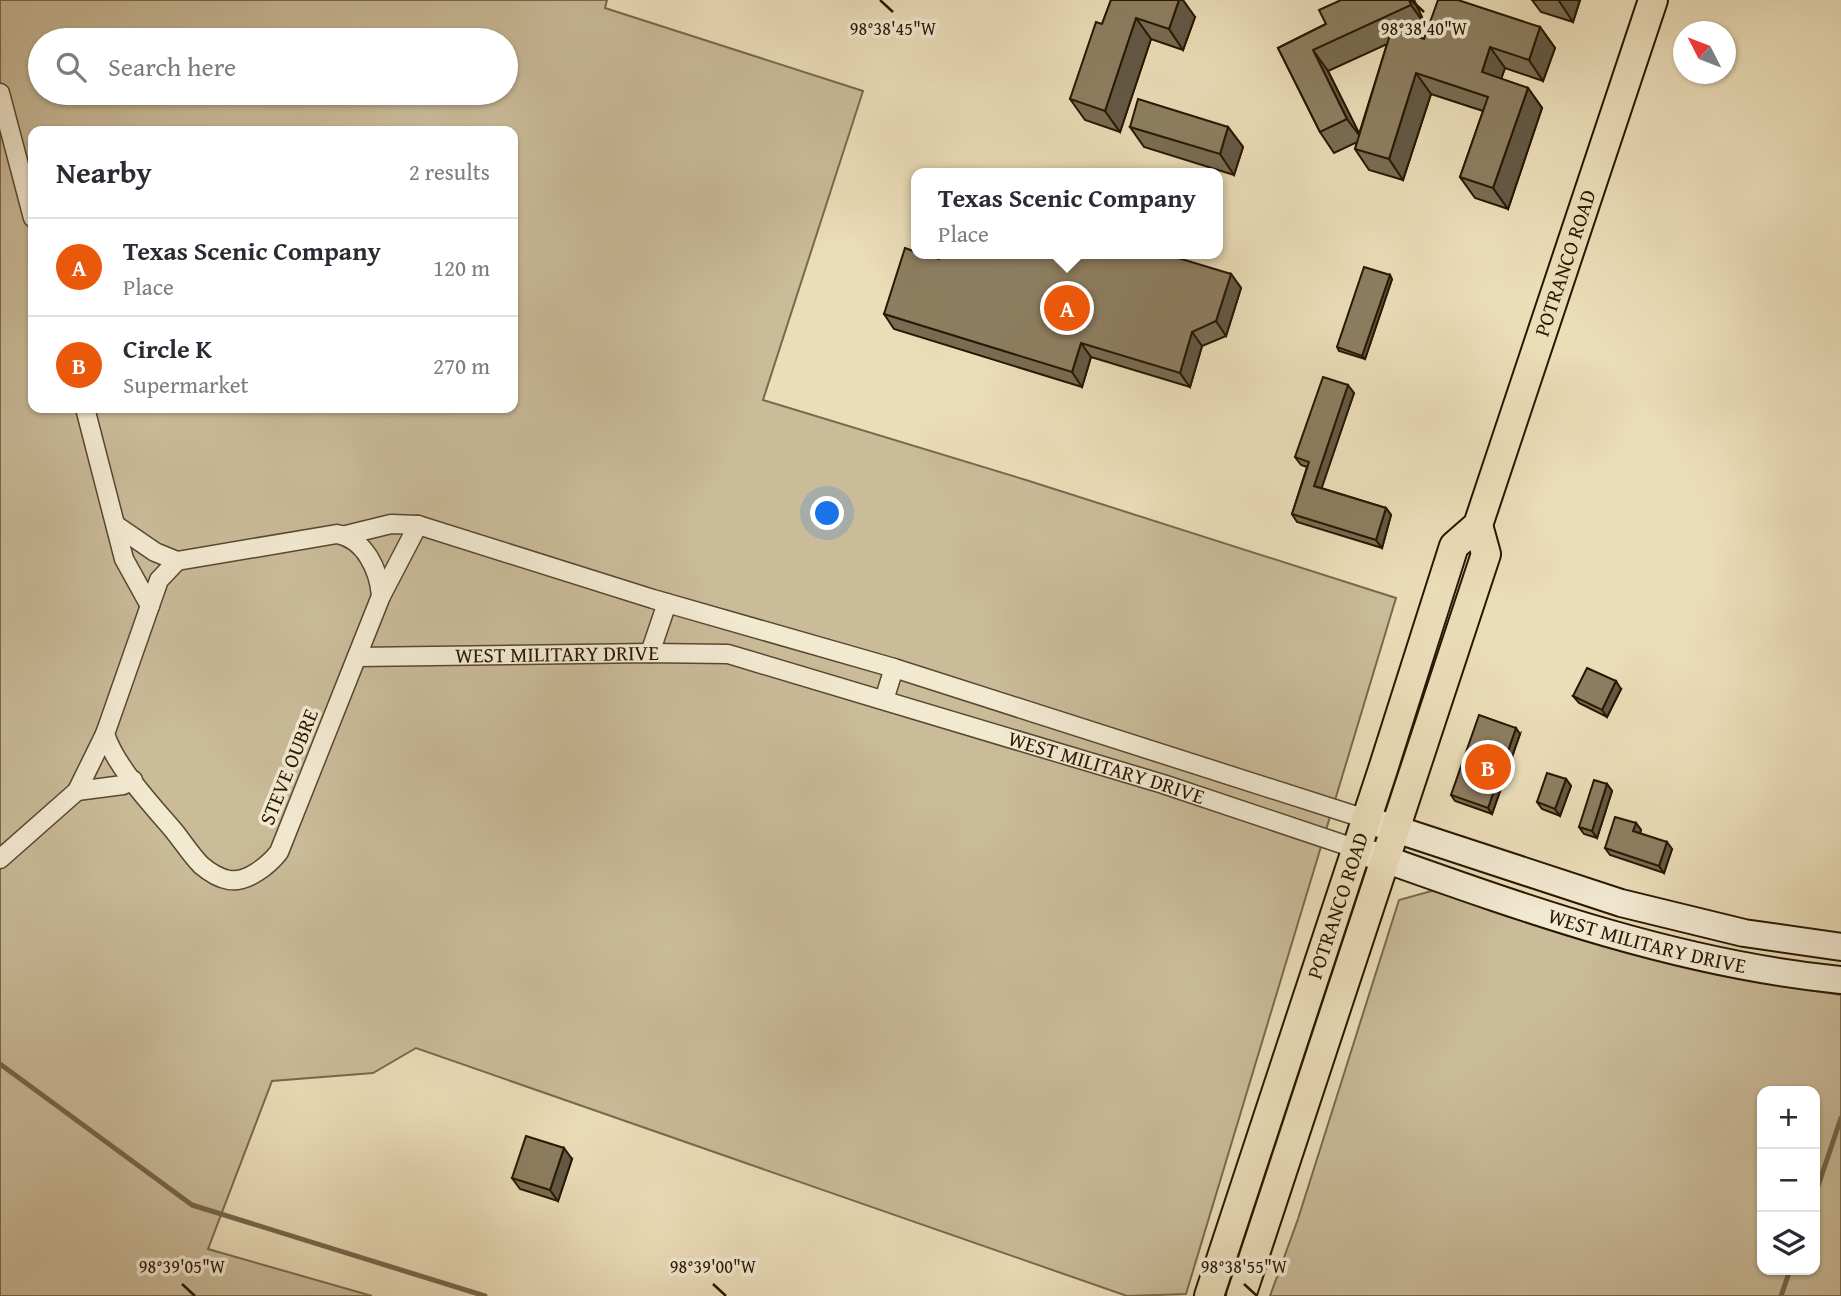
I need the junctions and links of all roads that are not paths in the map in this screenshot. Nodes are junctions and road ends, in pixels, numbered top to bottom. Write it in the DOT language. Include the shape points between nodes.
graph roads {
  1 [pos="1653,0"];
  2 [pos="0,93"];
  3 [pos="28,199"];
  4 [pos="86,413"];
  5 [pos="418,525"];
  6 [pos="1478,525"];
  7 [pos="117,526"];
  8 [pos="346,535"];
  9 [pos="177,561"];
  10 [pos="381,596"];
  11 [pos="667,603"];
  12 [pos="150,606"];
  13 [pos="650,653"];
  14 [pos="357,657"];
  15 [pos="894,668"];
  16 [pos="884,700"];
  17 [pos="105,734"];
  18 [pos="133,780"];
  19 [pos="78,791"];
  20 [pos="1366,819"];
  21 [pos="1395,829"];
  22 [pos="1357,849"];
  23 [pos="0,859"];
  24 [pos="1385,859"];
  25 [pos="1841,947"];
  26 [pos="1841,980"];
  27 [pos="1209,1296"];
  28 [pos="1241,1296"];
  1 -- 6 [label="main road, POTRANCO ROAD"];
  2 -- 3 [label="street"];
  4 -- 7 [label="street"];
  5 -- 8 [label="street, WEST MILITARY DRIVE" via="391,524"];
  5 -- 10 [label="street, STEVE OUBRE"];
  5 -- 11 [label="street, WEST MILITARY DRIVE"];
  6 -- 20 [label="main road, POTRANCO ROAD" via="1454,546"];
  6 -- 21 [label="main road, POTRANCO ROAD" via="1486,554"];
  7 -- 9 [label="street"];
  7 -- 12 [label="street" via="124,559"];
  8 -- 9 [label="street"];
  8 -- 10 [label="street" via="360,544 372,563"];
  9 -- 12 [label="street" via="159,580"];
  10 -- 14 [label="street, STEVE OUBRE"];
  11 -- 13 [label="street"];
  11 -- 15 [label="street, WEST MILITARY DRIVE"];
  12 -- 17 [label="street"];
  13 -- 14 [label="street, WEST MILITARY DRIVE"];
  13 -- 16 [label="street, WEST MILITARY DRIVE" via="728,654"];
  14 -- 18 [label="street, STEVE OUBRE" via="279,852 268,866 232,881 215,876"];
  15 -- 16 [label="street"];
  15 -- 20 [label="street, WEST MILITARY DRIVE"];
  16 -- 22 [label="street, WEST MILITARY DRIVE" via="1163,784"];
  17 -- 18 [label="street, STEVE OUBRE"];
  17 -- 19 [label="street"];
  18 -- 19 [label="street"];
  19 -- 23 [label="street"];
  20 -- 21 [label="main road, WEST MILITARY DRIVE"];
  20 -- 22 [label="main road, POTRANCO ROAD"];
  21 -- 24 [label="main road, POTRANCO ROAD"];
  21 -- 25 [label="main road, WEST MILITARY DRIVE" via="1621,903 1744,933"];
  22 -- 24 [label="main road, WEST MILITARY DRIVE"];
  22 -- 27 [label="main road, POTRANCO ROAD"];
  24 -- 26 [label="main road, WEST MILITARY DRIVE" via="1606,934 1732,965"];
  24 -- 28 [label="main road, POTRANCO ROAD"];
}
